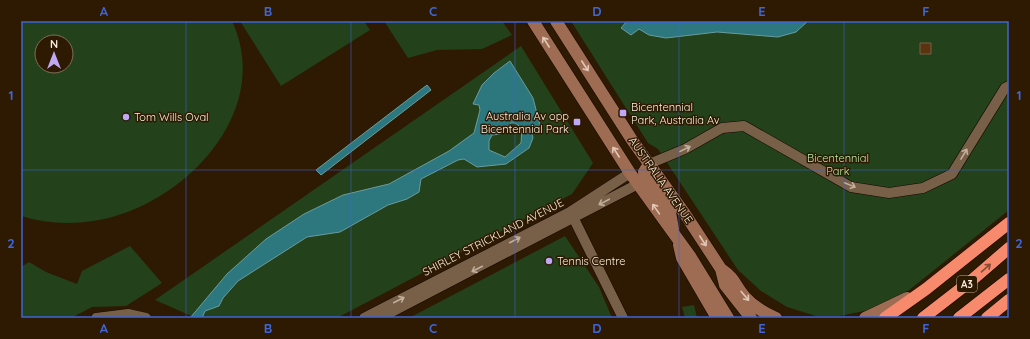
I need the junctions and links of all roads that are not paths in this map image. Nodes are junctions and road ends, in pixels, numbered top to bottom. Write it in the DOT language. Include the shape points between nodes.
graph roads {
  1 [pos="533,21"];
  2 [pos="556,21"];
  3 [pos="1009,86"];
  4 [pos="649,164"];
  5 [pos="630,173"];
  6 [pos="638,184"];
  7 [pos="572,215"];
  8 [pos="1009,223"];
  9 [pos="676,237"];
  10 [pos="1009,248"];
  11 [pos="721,269"];
  12 [pos="1009,279"];
  13 [pos="926,289"];
  14 [pos="1009,300"];
  15 [pos="96,318"];
  16 [pos="146,318"];
  17 [pos="364,318"];
  18 [pos="380,318"];
  19 [pos="623,318"];
  20 [pos="717,318"];
  21 [pos="728,318"];
  22 [pos="750,318"];
  23 [pos="776,318"];
  24 [pos="865,318"];
  25 [pos="885,318"];
  26 [pos="923,318"];
  27 [pos="959,318"];
  28 [pos="987,318"];
  5 -- 1 [label="main road, AUSTRALIA AVENUE, one-way"];
  2 -- 4 [label="main road, AUSTRALIA AVENUE, one-way"];
  4 -- 3 [label="street, one-way" via="685,149 722,128 744,126 851,187 889,193 923,188 952,174 1005,88"];
  4 -- 9 [label="main road" via="644,172 670,212"];
  4 -- 11 [label="main road, AUSTRALIA AVENUE, one-way"];
  5 -- 6 [label="main road, AUSTRALIA AVENUE"];
  5 -- 7 [label="street, SHIRLEY STRICKLAND AVENUE"];
  6 -- 7 [label="street, SHIRLEY STRICKLAND AVENUE, one-way"];
  9 -- 6 [label="main road, AUSTRALIA AVENUE, one-way"];
  17 -- 7 [label="street, SHIRLEY STRICKLAND AVENUE, one-way"];
  7 -- 18 [label="street, SHIRLEY STRICKLAND AVENUE, one-way"];
  7 -- 19 [label="street"];
  8 -- 13 [label="highway"];
  9 -- 20 [label="main road" via="682,258"];
  9 -- 21 [label="main road, AUSTRALIA AVENUE"];
  26 -- 10 [label="highway, A3, one-way"];
  11 -- 22 [label="main road, AUSTRALIA AVENUE" via="725,285"];
  11 -- 23 [label="main road, one-way" via="732,277 752,304"];
  12 -- 27 [label="highway, A3"];
  13 -- 24 [label="main road"];
  13 -- 25 [label="highway"];
  14 -- 28 [label="highway"];
  15 -- 16 [label="street" via="128,314"];
}
